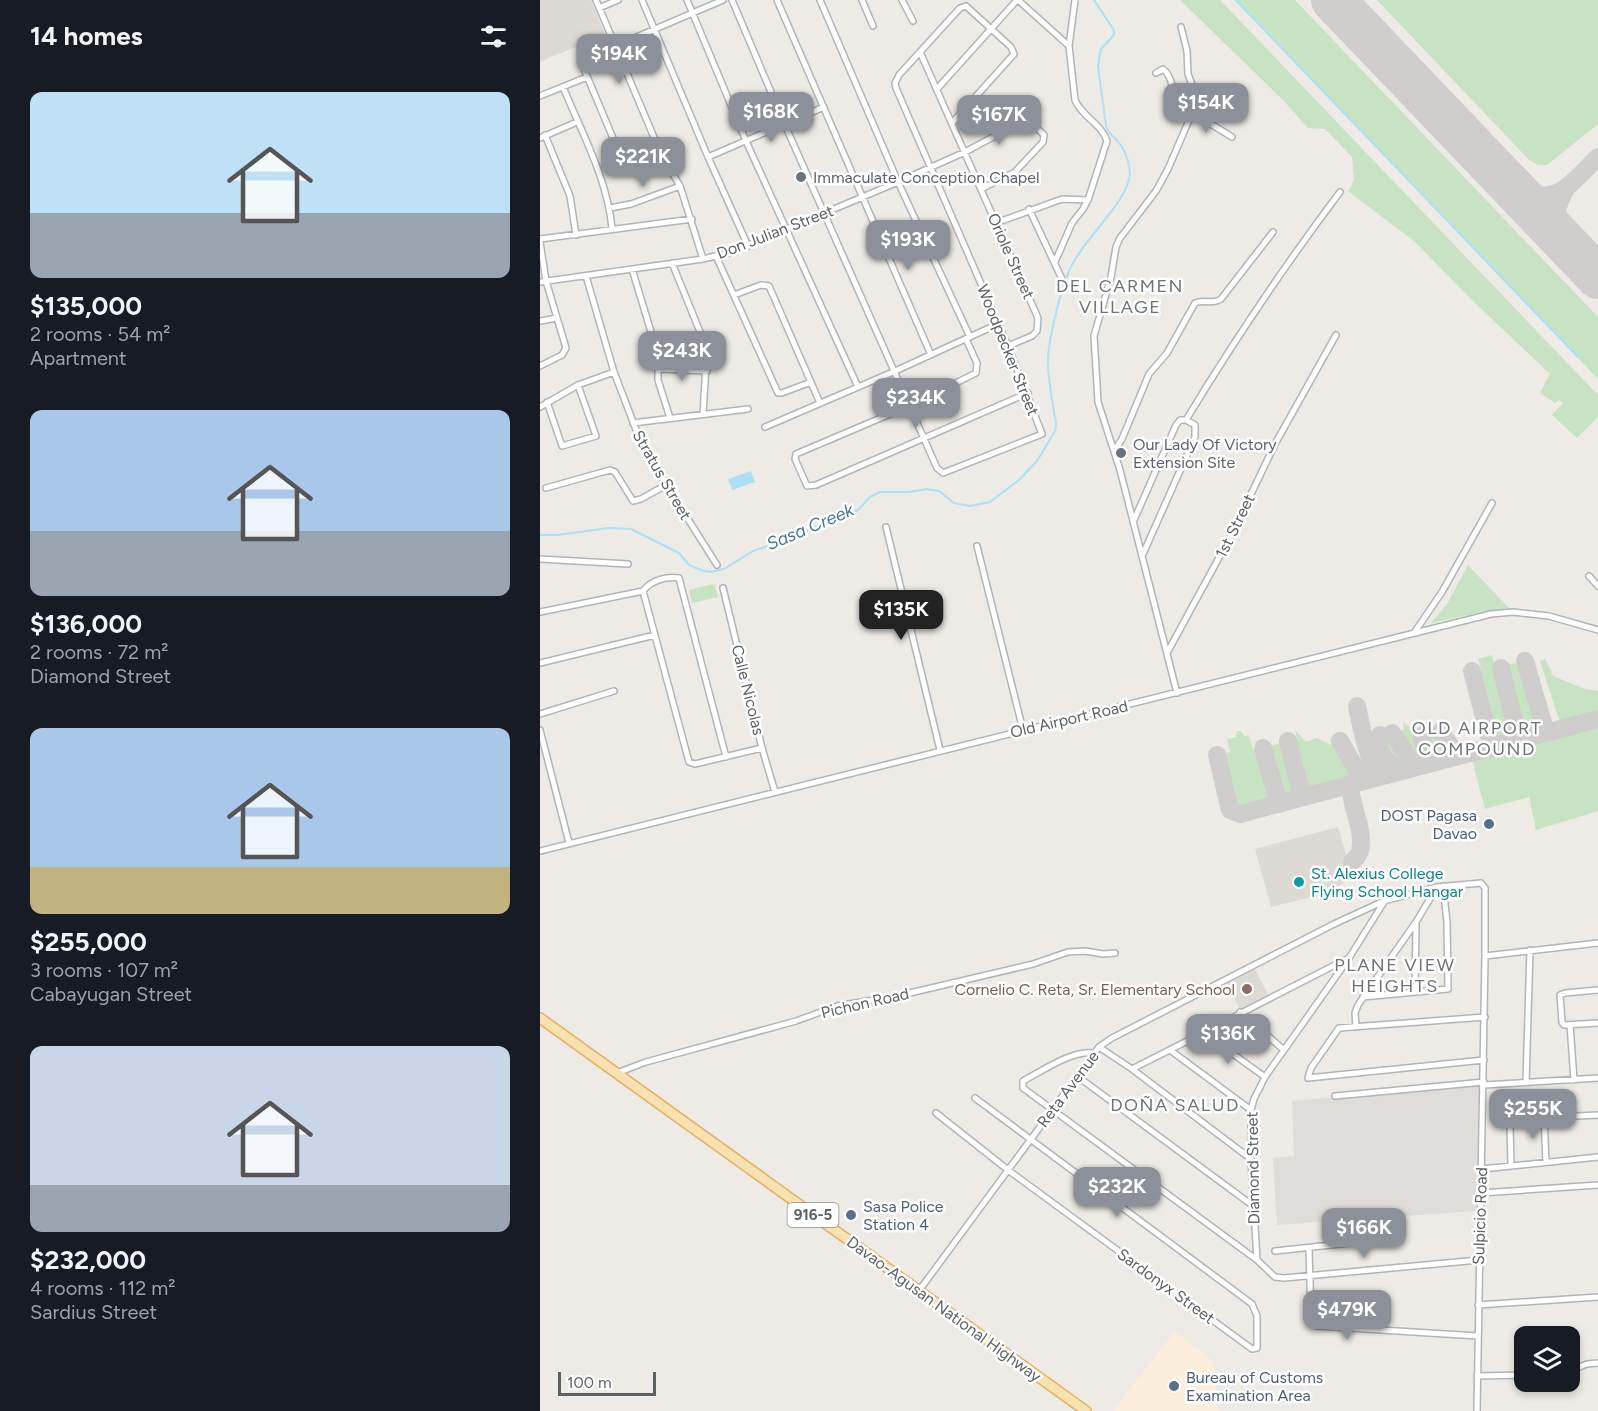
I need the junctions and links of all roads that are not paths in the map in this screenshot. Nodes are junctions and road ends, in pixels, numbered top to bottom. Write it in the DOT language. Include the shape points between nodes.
graph roads {
  1 [pos="596,0"];
  2 [pos="618,0"];
  3 [pos="642,0"];
  4 [pos="687,0"];
  5 [pos="723,0"];
  6 [pos="732,0"];
  7 [pos="777,0"];
  8 [pos="820,0"];
  9 [pos="862,0"];
  10 [pos="902,0"];
  11 [pos="1017,0"];
  12 [pos="1074,1"];
  13 [pos="599,8"];
  14 [pos="693,13"];
  15 [pos="913,21"];
  16 [pos="873,26"];
  17 [pos="1181,27"];
  18 [pos="991,28"];
  19 [pos="655,29"];
  20 [pos="615,46"];
  21 [pos="1069,46"];
  22 [pos="920,52"];
  23 [pos="1156,73"];
  24 [pos="587,76"];
  25 [pos="563,87"];
  26 [pos="937,88"];
  27 [pos="540,96"];
  28 [pos="1243,104"];
  29 [pos="824,108"];
  30 [pos="1198,110"];
  31 [pos="577,122"];
  32 [pos="952,123"];
  33 [pos="785,124"];
  34 [pos="542,136"];
  35 [pos="1232,137"];
  36 [pos="746,141"];
  37 [pos="965,152"];
  38 [pos="708,157"];
  39 [pos="622,162"];
  40 [pos="931,168"];
  41 [pos="898,182"];
  42 [pos="680,186"];
  43 [pos="981,189"];
  44 [pos="1340,192"];
  45 [pos="864,196"];
  46 [pos="1088,200"];
  47 [pos="610,208"];
  48 [pos="1029,210"];
  49 [pos="824,214"];
  50 [pos="692,219"];
  51 [pos="996,223"];
  52 [pos="612,228"];
  53 [pos="787,230"];
  54 [pos="1273,232"];
  55 [pos="576,235"];
  56 [pos="540,241"];
  57 [pos="748,246"];
  58 [pos="716,256"];
  59 [pos="703,259"];
  60 [pos="1055,262"];
  61 [pos="672,264"];
  62 [pos="632,269"];
  63 [pos="586,276"];
  64 [pos="1062,279"];
  65 [pos="543,282"];
  66 [pos="734,295"];
  67 [pos="557,318"];
  68 [pos="540,321"];
  69 [pos="998,324"];
  70 [pos="1336,335"];
  71 [pos="968,338"];
  72 [pos="1008,346"];
  73 [pos="931,355"];
  74 [pos="540,366"];
  75 [pos="658,369"];
  76 [pos="707,371"];
  77 [pos="614,372"];
  78 [pos="893,372"];
  79 [pos="812,382"];
  80 [pos="578,385"];
  81 [pos="858,387"];
  82 [pos="1028,393"];
  83 [pos="547,402"];
  84 [pos="820,403"];
  85 [pos="909,406"];
  86 [pos="540,407"];
  87 [pos="748,409"];
  88 [pos="703,414"];
  89 [pos="670,418"];
  90 [pos="1186,420"];
  91 [pos="633,423"];
  92 [pos="765,427"];
  93 [pos="923,438"];
  94 [pos="1114,451"];
  95 [pos="666,486"];
  96 [pos="546,488"];
  97 [pos="1492,503"];
  98 [pos="1134,520"];
  99 [pos="886,527"];
  100 [pos="976,546"];
  101 [pos="1142,555"];
  102 [pos="540,559"];
  103 [pos="628,564"];
  104 [pos="717,566"];
  105 [pos="1589,576"];
  106 [pos="1598,585"];
  107 [pos="723,588"];
  108 [pos="643,591"];
  109 [pos="540,612"];
  110 [pos="1598,630"];
  111 [pos="1413,634"];
  112 [pos="655,635"];
  113 [pos="1167,653"];
  114 [pos="540,663"];
  115 [pos="614,691"];
  116 [pos="1177,693"];
  117 [pos="540,714"];
  118 [pos="540,730"];
  119 [pos="1023,730"];
  120 [pos="762,748"];
  121 [pos="940,750"];
  122 [pos="726,757"];
  123 [pos="775,792"];
  124 [pos="569,843"];
  125 [pos="540,851"];
  126 [pos="1477,882"];
  127 [pos="1440,886"];
  128 [pos="1384,900"];
  129 [pos="1416,922"];
  130 [pos="1598,943"];
  131 [pos="1530,951"];
  132 [pos="1115,953"];
  133 [pos="1485,956"];
  134 [pos="1349,958"];
  135 [pos="1598,990"];
  136 [pos="1415,992"];
  137 [pos="1363,997"];
  138 [pos="1240,1012"];
  139 [pos="1485,1017"];
  140 [pos="540,1018"];
  141 [pos="1598,1023"];
  142 [pos="1570,1025"];
  143 [pos="1356,1027"];
  144 [pos="1204,1033"];
  145 [pos="1099,1047"];
  146 [pos="1170,1050"];
  147 [pos="1284,1050"];
  148 [pos="1093,1053"];
  149 [pos="1484,1060"];
  150 [pos="1132,1069"];
  151 [pos="617,1073"];
  152 [pos="1077,1076"];
  153 [pos="1265,1077"];
  154 [pos="1598,1078"];
  155 [pos="1574,1080"];
  156 [pos="1526,1082"];
  157 [pos="1484,1084"];
  158 [pos="1335,1096"];
  159 [pos="975,1098"];
  160 [pos="1051,1110"];
  161 [pos="1251,1110"];
  162 [pos="936,1113"];
  163 [pos="1598,1115"];
  164 [pos="1544,1117"];
  165 [pos="1030,1139"];
  166 [pos="1598,1157"];
  167 [pos="1251,1159"];
  168 [pos="1546,1162"];
  169 [pos="1512,1165"];
  170 [pos="1482,1168"];
  171 [pos="1008,1170"];
  172 [pos="1598,1185"];
  173 [pos="1481,1193"];
  174 [pos="1252,1205"];
  175 [pos="1350,1243"];
  176 [pos="1309,1248"];
  177 [pos="1275,1251"];
  178 [pos="1257,1260"];
  179 [pos="1479,1260"];
  180 [pos="1309,1274"];
  181 [pos="918,1292"];
  182 [pos="1598,1297"];
  183 [pos="1478,1305"];
  184 [pos="1478,1336"];
  185 [pos="1598,1363"];
  186 [pos="1580,1367"];
  187 [pos="1514,1375"];
  188 [pos="1477,1376"];
  189 [pos="1086,1411"];
  190 [pos="1477,1411"];
  1 -- 13 [label="street"];
  2 -- 13 [label="street"];
  3 -- 19 [label="street"];
  4 -- 14 [label="street"];
  5 -- 14 [label="street"];
  6 -- 33 [label="street"];
  7 -- 29 [label="street"];
  8 -- 41 [label="street"];
  9 -- 16 [label="street"];
  10 -- 15 [label="street"];
  11 -- 18 [label="street"];
  11 -- 21 [label="street"];
  12 -- 21 [label="street"];
  13 -- 20 [label="street"];
  14 -- 19 [label="street"];
  14 -- 36 [label="street"];
  17 -- 30 [label="street"];
  18 -- 22 [label="street" via="964,6"];
  18 -- 26 [label="street"];
  18 -- 32 [label="street" via="1014,54"];
  19 -- 20 [label="street"];
  19 -- 38 [label="street"];
  20 -- 24 [label="street" via="585,59"];
  20 -- 42 [label="street" via="661,154"];
  21 -- 46 [label="street" via="1077,104 1107,141"];
  22 -- 26 [label="street, Oriole Street"];
  22 -- 40 [label="street, Woodpecker Street" via="895,83"];
  23 -- 30 [label="street" via="1166,71 1179,100"];
  24 -- 25 [label="street"];
  24 -- 39 [label="street"];
  25 -- 27 [label="street"];
  25 -- 31 [label="street"];
  26 -- 32 [label="street, Oriole Street"];
  28 -- 30 [label="street" via="1229,89"];
  29 -- 33 [label="street"];
  29 -- 45 [label="street"];
  30 -- 35 [label="street"];
  30 -- 94 [label="street" via="1186,123 1156,191 1116,247 1094,336 1098,402"];
  31 -- 34 [label="street"];
  31 -- 47 [label="street"];
  32 -- 37 [label="street, Oriole Street"];
  33 -- 36 [label="street"];
  33 -- 49 [label="street"];
  34 -- 55 [label="street" via="570,196"];
  36 -- 38 [label="street"];
  36 -- 53 [label="street"];
  37 -- 40 [label="street, Don Julian Street"];
  37 -- 43 [label="street, Oriole Street"];
  37 -- 43 [label="street, Don Julian Street" via="993,136 1018,111 1044,137 1016,172"];
  38 -- 57 [label="street"];
  40 -- 41 [label="street, Don Julian Street"];
  40 -- 69 [label="street, Woodpecker Street"];
  41 -- 45 [label="street, Don Julian Street"];
  41 -- 71 [label="street"];
  42 -- 47 [label="street"];
  42 -- 50 [label="street"];
  43 -- 51 [label="street, Oriole Street"];
  44 -- 90 [label="street" via="1232,345"];
  45 -- 49 [label="street, Don Julian Street"];
  45 -- 73 [label="street"];
  46 -- 48 [label="street" via="1062,199"];
  46 -- 60 [label="street" via="1072,223"];
  47 -- 52 [label="street"];
  48 -- 51 [label="street"];
  48 -- 60 [label="street"];
  49 -- 53 [label="street, Don Julian Street"];
  49 -- 78 [label="street"];
  50 -- 52 [label="street"];
  50 -- 59 [label="street"];
  51 -- 72 [label="street, Oriole Street" via="1039,326 1032,336"];
  52 -- 55 [label="street"];
  53 -- 57 [label="street, Don Julian Street"];
  53 -- 81 [label="street"];
  54 -- 94 [label="street" via="1221,299 1215,303 1195,303 1167,353 1149,374"];
  55 -- 56 [label="street"];
  56 -- 65 [label="street"];
  57 -- 58 [label="street, Don Julian Street"];
  58 -- 59 [label="street, Don Julian Street"];
  58 -- 66 [label="street"];
  59 -- 61 [label="street, Don Julian Street"];
  60 -- 64 [label="street"];
  61 -- 62 [label="street, Don Julian Street"];
  61 -- 76 [label="street" via="704,340"];
  62 -- 63 [label="street, Don Julian Street"];
  62 -- 75 [label="street" via="650,326"];
  63 -- 65 [label="street, Don Julian Street"];
  63 -- 77 [label="street, Stratus Street"];
  65 -- 67 [label="street"];
  66 -- 79 [label="street" via="769,286"];
  66 -- 79 [label="street" via="778,393"];
  67 -- 68 [label="street"];
  67 -- 74 [label="street" via="565,342 564,354"];
  69 -- 71 [label="street"];
  69 -- 72 [label="street, Woodpecker Street"];
  70 -- 113 [label="street, 1st Street"];
  71 -- 73 [label="street"];
  71 -- 85 [label="street" via="977,363 976,373"];
  72 -- 82 [label="street, Woodpecker Street"];
  73 -- 78 [label="street"];
  75 -- 76 [label="street"];
  75 -- 89 [label="street" via="658,384"];
  76 -- 88 [label="street"];
  77 -- 80 [label="street"];
  77 -- 91 [label="street, Stratus Street"];
  78 -- 81 [label="street"];
  78 -- 85 [label="street"];
  79 -- 84 [label="street"];
  80 -- 83 [label="street"];
  80 -- 83 [label="street" via="596,436 562,446"];
  81 -- 84 [label="street"];
  82 -- 93 [label="street"];
  82 -- 93 [label="street, Woodpecker Street" via="1042,434 947,473 937,468"];
  83 -- 86 [label="street"];
  84 -- 92 [label="street"];
  85 -- 93 [label="street"];
  85 -- 93 [label="street" via="799,452 795,456 802,478 809,487"];
  87 -- 88 [label="street"];
  88 -- 89 [label="street"];
  89 -- 91 [label="street"];
  90 -- 98 [label="street" via="1176,425"];
  90 -- 101 [label="street" via="1195,425 1191,449"];
  91 -- 95 [label="street, Stratus Street"];
  94 -- 98 [label="street"];
  95 -- 96 [label="street" via="633,501 610,470"];
  95 -- 104 [label="street, Stratus Street"];
  97 -- 111 [label="street" via="1442,592"];
  98 -- 101 [label="street"];
  99 -- 121 [label="street"];
  100 -- 119 [label="street"];
  101 -- 113 [label="street"];
  102 -- 103 [label="street"];
  105 -- 106 [label="street"];
  107 -- 120 [label="street, Calle Nicolas"];
  108 -- 109 [label="street"];
  108 -- 112 [label="street"];
  108 -- 122 [label="street" via="650,583 674,577 682,583"];
  110 -- 111 [label="street, Old Airport Road" via="1562,618 1513,612"];
  111 -- 116 [label="street, Old Airport Road"];
  112 -- 114 [label="street"];
  112 -- 122 [label="street" via="687,758 691,764"];
  113 -- 116 [label="street"];
  115 -- 117 [label="street"];
  116 -- 119 [label="street, Old Airport Road"];
  118 -- 124 [label="street"];
  119 -- 121 [label="street, Old Airport Road"];
  120 -- 122 [label="street"];
  120 -- 123 [label="street, Calle Nicolas"];
  121 -- 123 [label="street, Old Airport Road"];
  123 -- 124 [label="street, Old Airport Road"];
  124 -- 125 [label="street, Old Airport Road"];
  126 -- 127 [label="street, Reta Avenue"];
  126 -- 133 [label="street, Sulpicio Road" via="1485,888"];
  127 -- 128 [label="street, Reta Avenue"];
  127 -- 129 [label="street"];
  127 -- 136 [label="street" via="1448,922 1448,989"];
  128 -- 134 [label="street, Diamond Street"];
  128 -- 145 [label="street, Reta Avenue"];
  129 -- 136 [label="street"];
  129 -- 137 [label="street"];
  130 -- 131 [label="street"];
  131 -- 133 [label="street"];
  131 -- 156 [label="street"];
  132 -- 151 [label="street, Pichon Road" via="1068,952 897,996 837,1006"];
  133 -- 139 [label="street, Sulpicio Road"];
  134 -- 138 [label="street"];
  134 -- 147 [label="street, Diamond Street"];
  135 -- 142 [label="street" via="1560,995 1563,1024"];
  136 -- 137 [label="street"];
  137 -- 143 [label="street" via="1356,1008"];
  138 -- 144 [label="street"];
  138 -- 147 [label="street"];
  139 -- 143 [label="street"];
  139 -- 149 [label="street, Sulpicio Road"];
  140 -- 151 [label="main road, Davao-Agusan National Highway / 916-5"];
  141 -- 142 [label="street"];
  142 -- 155 [label="street"];
  143 -- 149 [label="street" via="1337,1030 1308,1078"];
  144 -- 146 [label="street"];
  144 -- 153 [label="street"];
  145 -- 148 [label="street, Reta Avenue"];
  145 -- 150 [label="street"];
  146 -- 150 [label="street"];
  146 -- 161 [label="street"];
  147 -- 153 [label="street, Diamond Street"];
  148 -- 152 [label="street, Reta Avenue"];
  148 -- 160 [label="street" via="1079,1052 1022,1083 1026,1091"];
  149 -- 157 [label="street, Sulpicio Road"];
  150 -- 167 [label="street"];
  151 -- 181 [label="main road, Davao-Agusan National Highway / 916-5"];
  152 -- 160 [label="street, Reta Avenue"];
  152 -- 174 [label="street"];
  153 -- 161 [label="street, Diamond Street"];
  154 -- 155 [label="street"];
  155 -- 156 [label="street"];
  156 -- 157 [label="street"];
  157 -- 158 [label="street"];
  157 -- 170 [label="street, Sulpicio Road"];
  159 -- 165 [label="street"];
  160 -- 165 [label="street, Reta Avenue"];
  160 -- 178 [label="street"];
  161 -- 167 [label="street, Diamond Street"];
  162 -- 171 [label="street, Sardonyx Street"];
  163 -- 164 [label="street"];
  164 -- 168 [label="street"];
  164 -- 169 [label="street" via="1512,1121"];
  165 -- 171 [label="street, Reta Avenue"];
  165 -- 171 [label="street, Sardonyx Street" via="1252,1305 1257,1316 1256,1349"];
  166 -- 168 [label="street"];
  167 -- 174 [label="street, Diamond Street"];
  168 -- 169 [label="street"];
  169 -- 170 [label="street"];
  170 -- 173 [label="street, Sulpicio Road"];
  171 -- 181 [label="street, Reta Avenue"];
  172 -- 173 [label="street"];
  173 -- 179 [label="street, Sulpicio Road"];
  174 -- 178 [label="street, Diamond Street"];
  175 -- 176 [label="street"];
  176 -- 177 [label="street"];
  176 -- 180 [label="street"];
  178 -- 180 [label="street" via="1275,1277"];
  179 -- 180 [label="street"];
  179 -- 183 [label="street, Sulpicio Road"];
  180 -- 184 [label="street" via="1311,1322 1316,1326"];
  181 -- 189 [label="main road, Davao-Agusan National Highway / 916-5"];
  182 -- 183 [label="street"];
  183 -- 184 [label="street, Sulpicio Road"];
  184 -- 188 [label="street, Sulpicio Road"];
  185 -- 186 [label="street"];
  187 -- 188 [label="street"];
  188 -- 190 [label="street, Sulpicio Road"];
}
